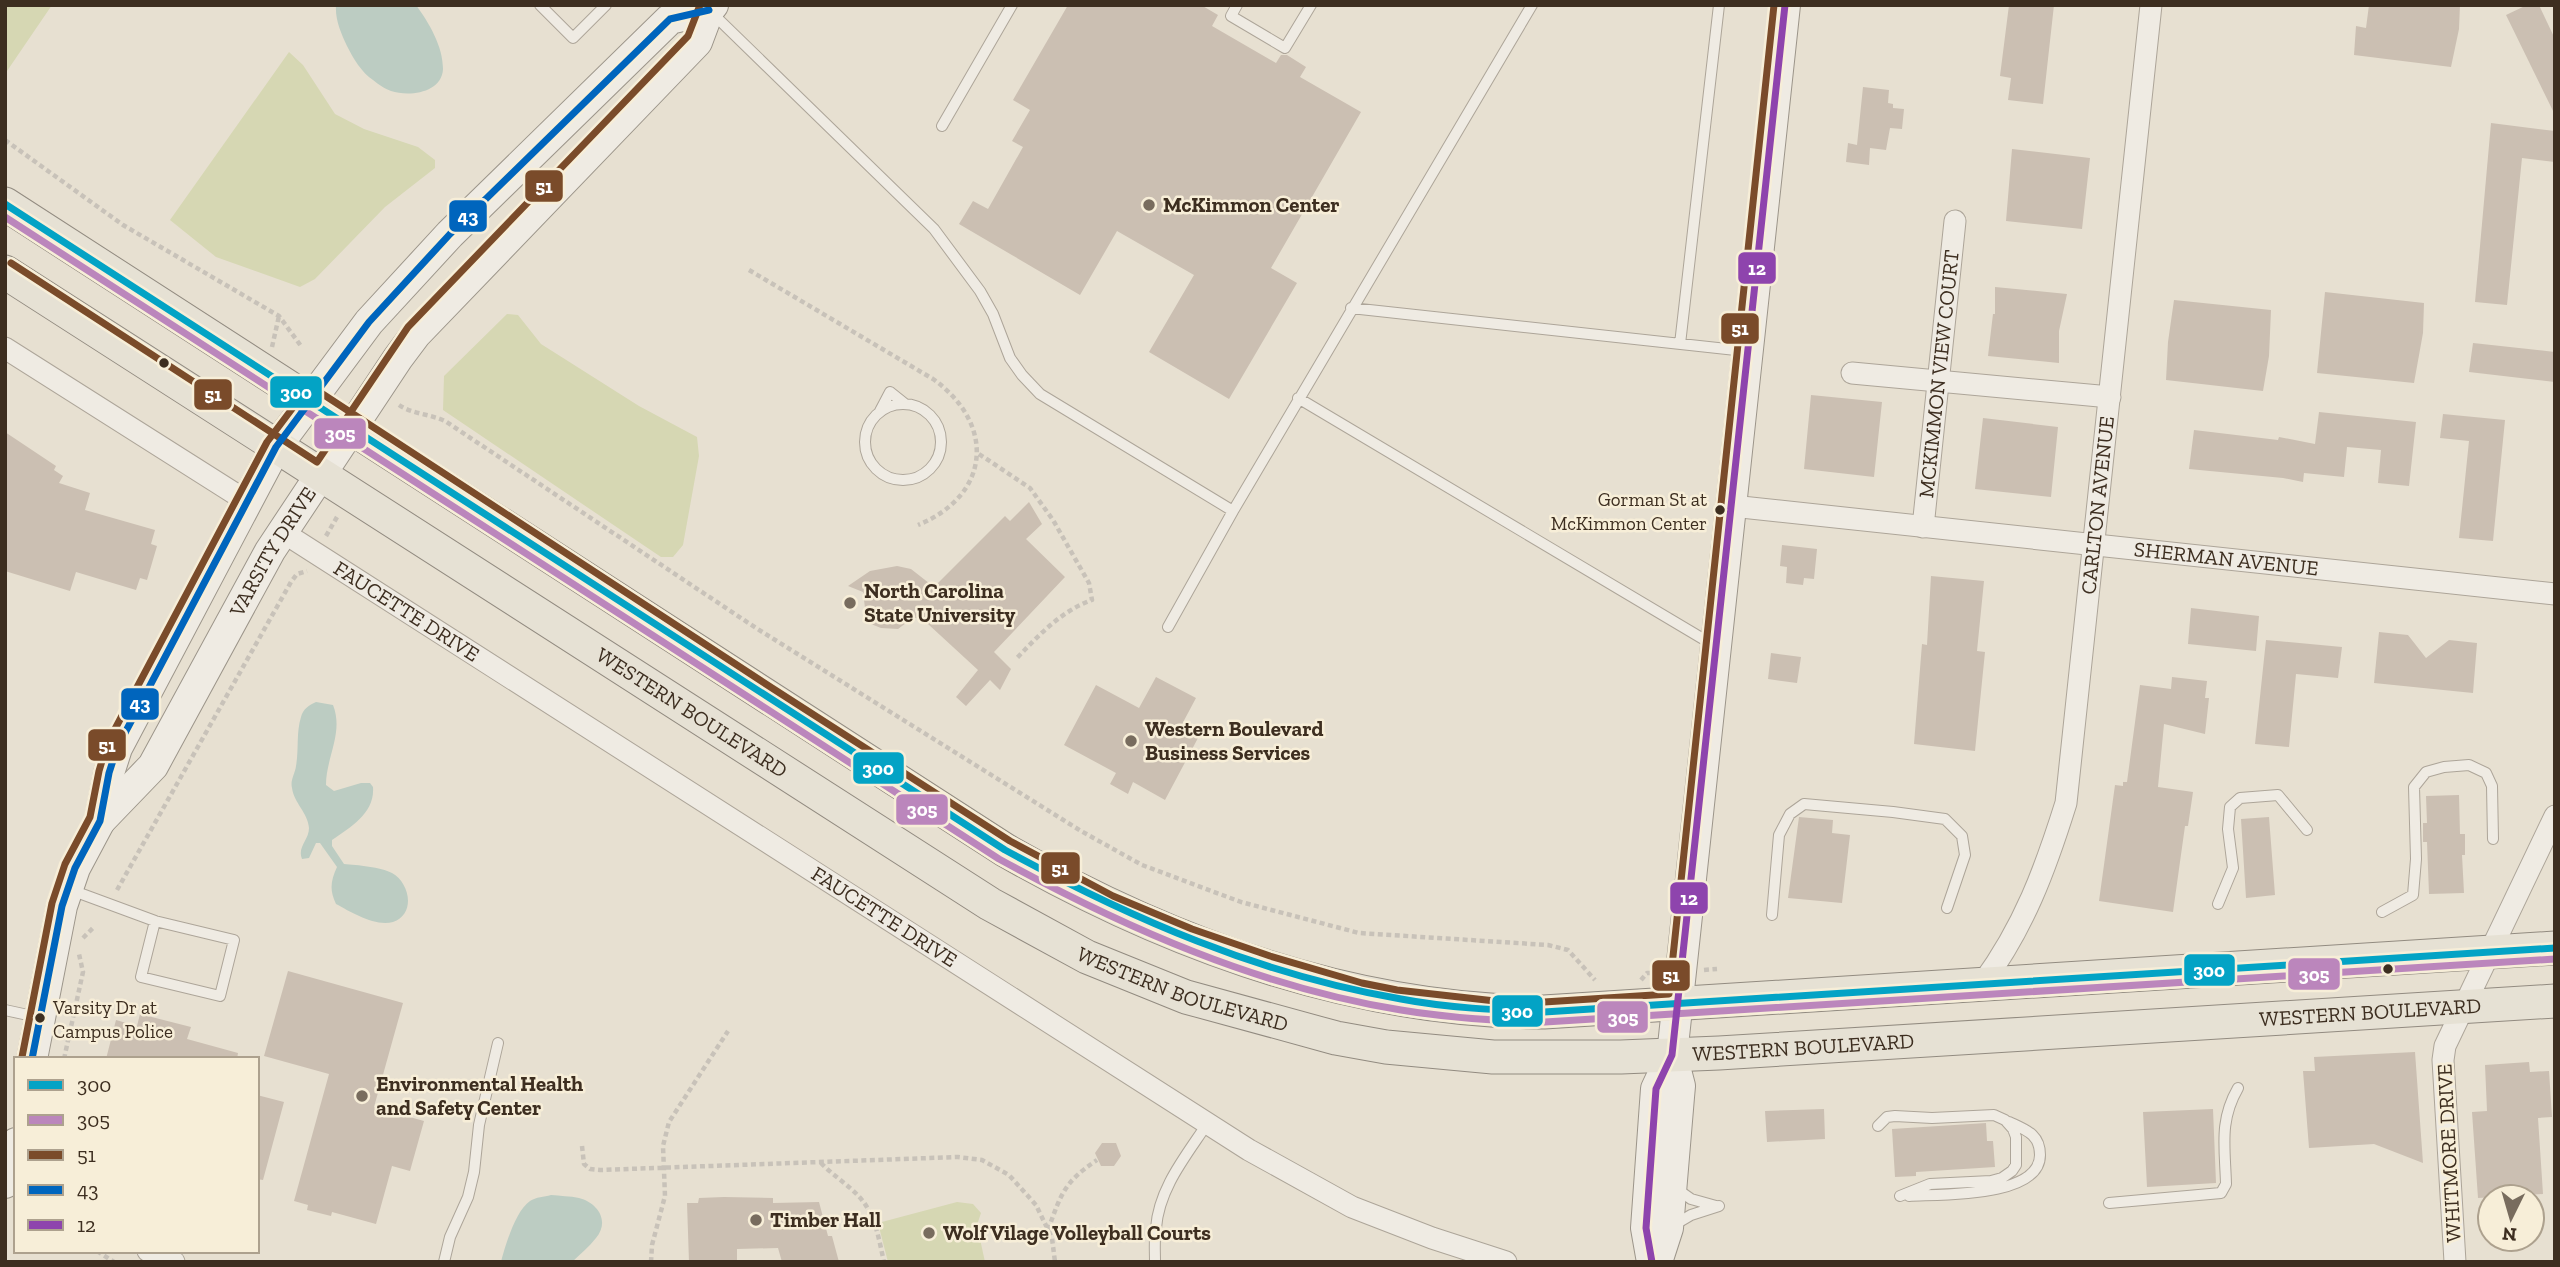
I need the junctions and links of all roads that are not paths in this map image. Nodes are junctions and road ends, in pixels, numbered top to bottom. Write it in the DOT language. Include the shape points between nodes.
graph roads {
  1 [pos="540,5"];
  2 [pos="606,5"];
  3 [pos="1012,5"];
  4 [pos="1237,5"];
  5 [pos="1311,5"];
  6 [pos="1532,5"];
  7 [pos="1719,5"];
  8 [pos="1785,5"];
  9 [pos="2151,5"];
  10 [pos="711,8"];
  11 [pos="942,126"];
  12 [pos="5,204"];
  13 [pos="1955,221"];
  14 [pos="5,272"];
  15 [pos="1351,308"];
  16 [pos="1680,344"];
  17 [pos="5,348"];
  18 [pos="1748,351"];
  19 [pos="1852,373"];
  20 [pos="1939,381"];
  21 [pos="2110,397"];
  22 [pos="1298,398"];
  23 [pos="312,401"];
  24 [pos="880,411"];
  25 [pos="352,428"];
  26 [pos="276,447"];
  27 [pos="320,476"];
  28 [pos="248,502"];
  29 [pos="1732,506"];
  30 [pos="1233,510"];
  31 [pos="1923,527"];
  32 [pos="281,531"];
  33 [pos="2094,545"];
  34 [pos="2555,594"];
  35 [pos="1168,627"];
  36 [pos="1717,647"];
  37 [pos="2555,817"];
  38 [pos="100,821"];
  39 [pos="2307,830"];
  40 [pos="2493,839"];
  41 [pos="67,889"];
  42 [pos="2218,904"];
  43 [pos="1947,908"];
  44 [pos="2382,912"];
  45 [pos="1772,915"];
  46 [pos="155,920"];
  47 [pos="2555,948"];
  48 [pos="2490,952"];
  49 [pos="1982,984"];
  50 [pos="2555,1001"];
  51 [pos="1678,1004"];
  52 [pos="2463,1007"];
  53 [pos="5,1010"];
  54 [pos="40,1017"];
  55 [pos="498,1043"];
  56 [pos="1672,1055"];
  57 [pos="32,1057"];
  58 [pos="2238,1088"];
  59 [pos="2005,1120"];
  60 [pos="1207,1124"];
  61 [pos="1878,1126"];
  62 [pos="1672,1185"];
  63 [pos="2109,1203"];
  64 [pos="1668,1228"];
  65 [pos="153,1253"];
  66 [pos="174,1262"];
  67 [pos="444,1262"];
  68 [pos="1155,1262"];
  69 [pos="1506,1262"];
  70 [pos="1655,1262"];
  71 [pos="2455,1262"];
  1 -- 2 [label="lane" via="573,38"];
  3 -- 11 [label="lane"];
  4 -- 5 [label="lane" via="1231,16 1285,48"];
  6 -- 15 [label="lane"];
  7 -- 16 [label="lane"];
  8 -- 18 [label="street"];
  9 -- 21 [label="street, CARLTON AVENUE"];
  10 -- 23 [label="street, VARSITY DRIVE" via="670,19 450,234 369,322"];
  10 -- 25 [label="street, VARSITY DRIVE" via="697,42 416,334"];
  10 -- 30 [label="lane" via="934,229 980,291 1010,358 1040,394"];
  12 -- 23 [label="main road"];
  13 -- 20 [label="street, MCKIMMON VIEW COURT"];
  14 -- 26 [label="main road, WESTERN BOULEVARD"];
  15 -- 16 [label="lane"];
  15 -- 22 [label="lane"];
  16 -- 18 [label="lane"];
  17 -- 28 [label="street"];
  18 -- 29 [label="street"];
  19 -- 20 [label="street"];
  20 -- 21 [label="street"];
  20 -- 31 [label="street, MCKIMMON VIEW COURT"];
  21 -- 33 [label="street, CARLTON AVENUE"];
  22 -- 30 [label="lane"];
  22 -- 36 [label="lane"];
  23 -- 25 [label="main road"];
  23 -- 26 [label="street, VARSITY DRIVE"];
  24 -- 24 [label="lane" via="890,392 928,413 936,423 941,448 930,470 919,478 894,480 882,475 866,456 866,431"];
  25 -- 27 [label="street, VARSITY DRIVE"];
  25 -- 51 [label="main road" via="1005,850 1147,922 1267,967 1360,993 1431,1005 1544,1012"];
  26 -- 27 [label="main road, WESTERN BOULEVARD"];
  26 -- 28 [label="street, VARSITY DRIVE"];
  27 -- 32 [label="street, VARSITY DRIVE"];
  27 -- 56 [label="main road, WESTERN BOULEVARD" via="959,885 1052,940 1129,976 1208,1004 1336,1038 1386,1046 1493,1057"];
  28 -- 38 [label="street, VARSITY DRIVE" via="117,748"];
  29 -- 31 [label="street, SHERMAN AVENUE"];
  29 -- 36 [label="street"];
  30 -- 35 [label="lane"];
  31 -- 33 [label="street, SHERMAN AVENUE"];
  32 -- 38 [label="street, VARSITY DRIVE" via="153,766"];
  32 -- 60 [label="street, FAUCETTE DRIVE"];
  33 -- 34 [label="street, SHERMAN AVENUE"];
  33 -- 49 [label="street, CARLTON AVENUE" via="2066,803 2028,910"];
  36 -- 51 [label="street"];
  37 -- 48 [label="street, WHITMORE DRIVE"];
  38 -- 41 [label="street, VARSITY DRIVE"];
  39 -- 42 [label="lane" via="2278,794 2240,798 2230,807 2233,868"];
  40 -- 44 [label="lane" via="2492,786 2486,772 2469,765 2426,772 2414,788 2413,895"];
  41 -- 46 [label="lane"];
  41 -- 54 [label="street, VARSITY DRIVE"];
  43 -- 45 [label="lane" via="1965,855 1962,836 1945,820 1804,804 1790,814 1779,835"];
  46 -- 46 [label="lane" via="234,940 220,996 141,977"];
  47 -- 48 [label="main road"];
  48 -- 49 [label="main road"];
  48 -- 52 [label="street, WHITMORE DRIVE"];
  49 -- 51 [label="main road"];
  50 -- 52 [label="main road, WESTERN BOULEVARD"];
  51 -- 56 [label="street"];
  52 -- 56 [label="main road, WESTERN BOULEVARD"];
  52 -- 71 [label="street, WHITMORE DRIVE" via="2448,1036 2443,1060"];
  53 -- 54 [label="lane"];
  54 -- 57 [label="street, VARSITY DRIVE"];
  55 -- 67 [label="lane" via="468,1197"];
  56 -- 62 [label="street" via="1680,1086"];
  56 -- 70 [label="street" via="1656,1089 1646,1228"];
  58 -- 63 [label="lane" via="2224,1121 2226,1184 2221,1193"];
  59 -- 59 [label="lane" via="2037,1139 2040,1160 2027,1178 1994,1191 1900,1196 1930,1184 1991,1181 2012,1171 2016,1137"];
  59 -- 61 [label="lane" via="1994,1115 1895,1116"];
  60 -- 68 [label="lane" via="1162,1198"];
  60 -- 69 [label="street, FAUCETTE DRIVE" via="1352,1207"];
  62 -- 64 [label="street"];
  62 -- 64 [label="lane" via="1691,1199 1719,1206"];
  64 -- 70 [label="street"];
  65 -- 66 [label="street"];
}
